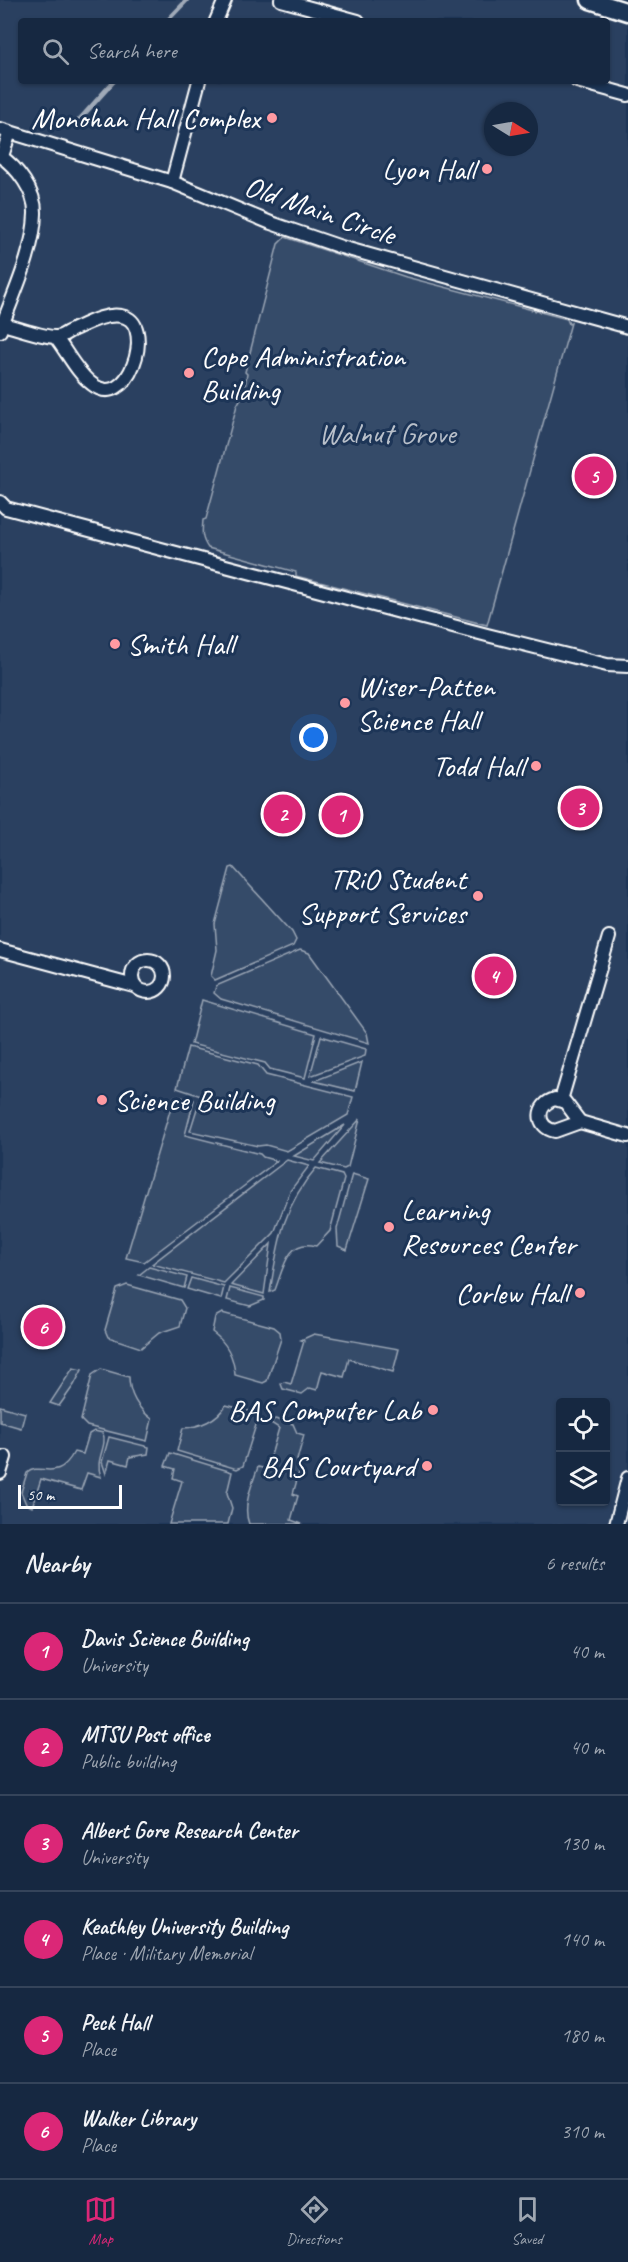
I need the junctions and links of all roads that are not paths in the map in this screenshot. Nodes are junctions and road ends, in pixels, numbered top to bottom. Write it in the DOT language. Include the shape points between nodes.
graph roads {
  1 [pos="225,0"];
  2 [pos="281,0"];
  3 [pos="590,0"];
  4 [pos="628,12"];
  5 [pos="217,18"];
  6 [pos="347,18"];
  7 [pos="198,84"];
  8 [pos="588,84"];
  9 [pos="628,95"];
  10 [pos="5,130"];
  11 [pos="1,156"];
  12 [pos="172,182"];
  13 [pos="1,327"];
  14 [pos="628,327"];
  15 [pos="56,338"];
  16 [pos="2,506"];
  17 [pos="628,666"];
  18 [pos="609,937"];
  19 [pos="0,950"];
  20 [pos="134,986"];
  21 [pos="561,1100"];
  22 [pos="580,1122"];
  23 [pos="628,1136"];
  24 [pos="5,1457"];
  25 [pos="0,1473"];
  26 [pos="628,1478"];
  27 [pos="625,1504"];
  28 [pos="616,1524"];
  1 -- 5 [label="street"];
  2 -- 6 [label="street"];
  3 -- 4 [label="main road"];
  7 -- 12 [label="street"];
  8 -- 9 [label="street"];
  10 -- 11 [label="street"];
  10 -- 12 [label="street, Old Main Circle"];
  11 -- 13 [label="street" via="27,183 36,212 30,246"];
  12 -- 14 [label="street, Old Main Circle" via="341,247"];
  13 -- 15 [label="street"];
  15 -- 15 [label="street" via="91,384 108,390 130,375 139,339 133,322 120,316 97,320"];
  16 -- 17 [label="street" via="487,635"];
  18 -- 21 [label="street"];
  19 -- 20 [label="street"];
  21 -- 22 [label="street"];
  21 -- 22 [label="street" via="550,1100 542,1107 540,1118 545,1128 555,1131"];
  22 -- 23 [label="street"];
  24 -- 25 [label="street"];
  26 -- 27 [label="street"];
  27 -- 28 [label="street"];
}
